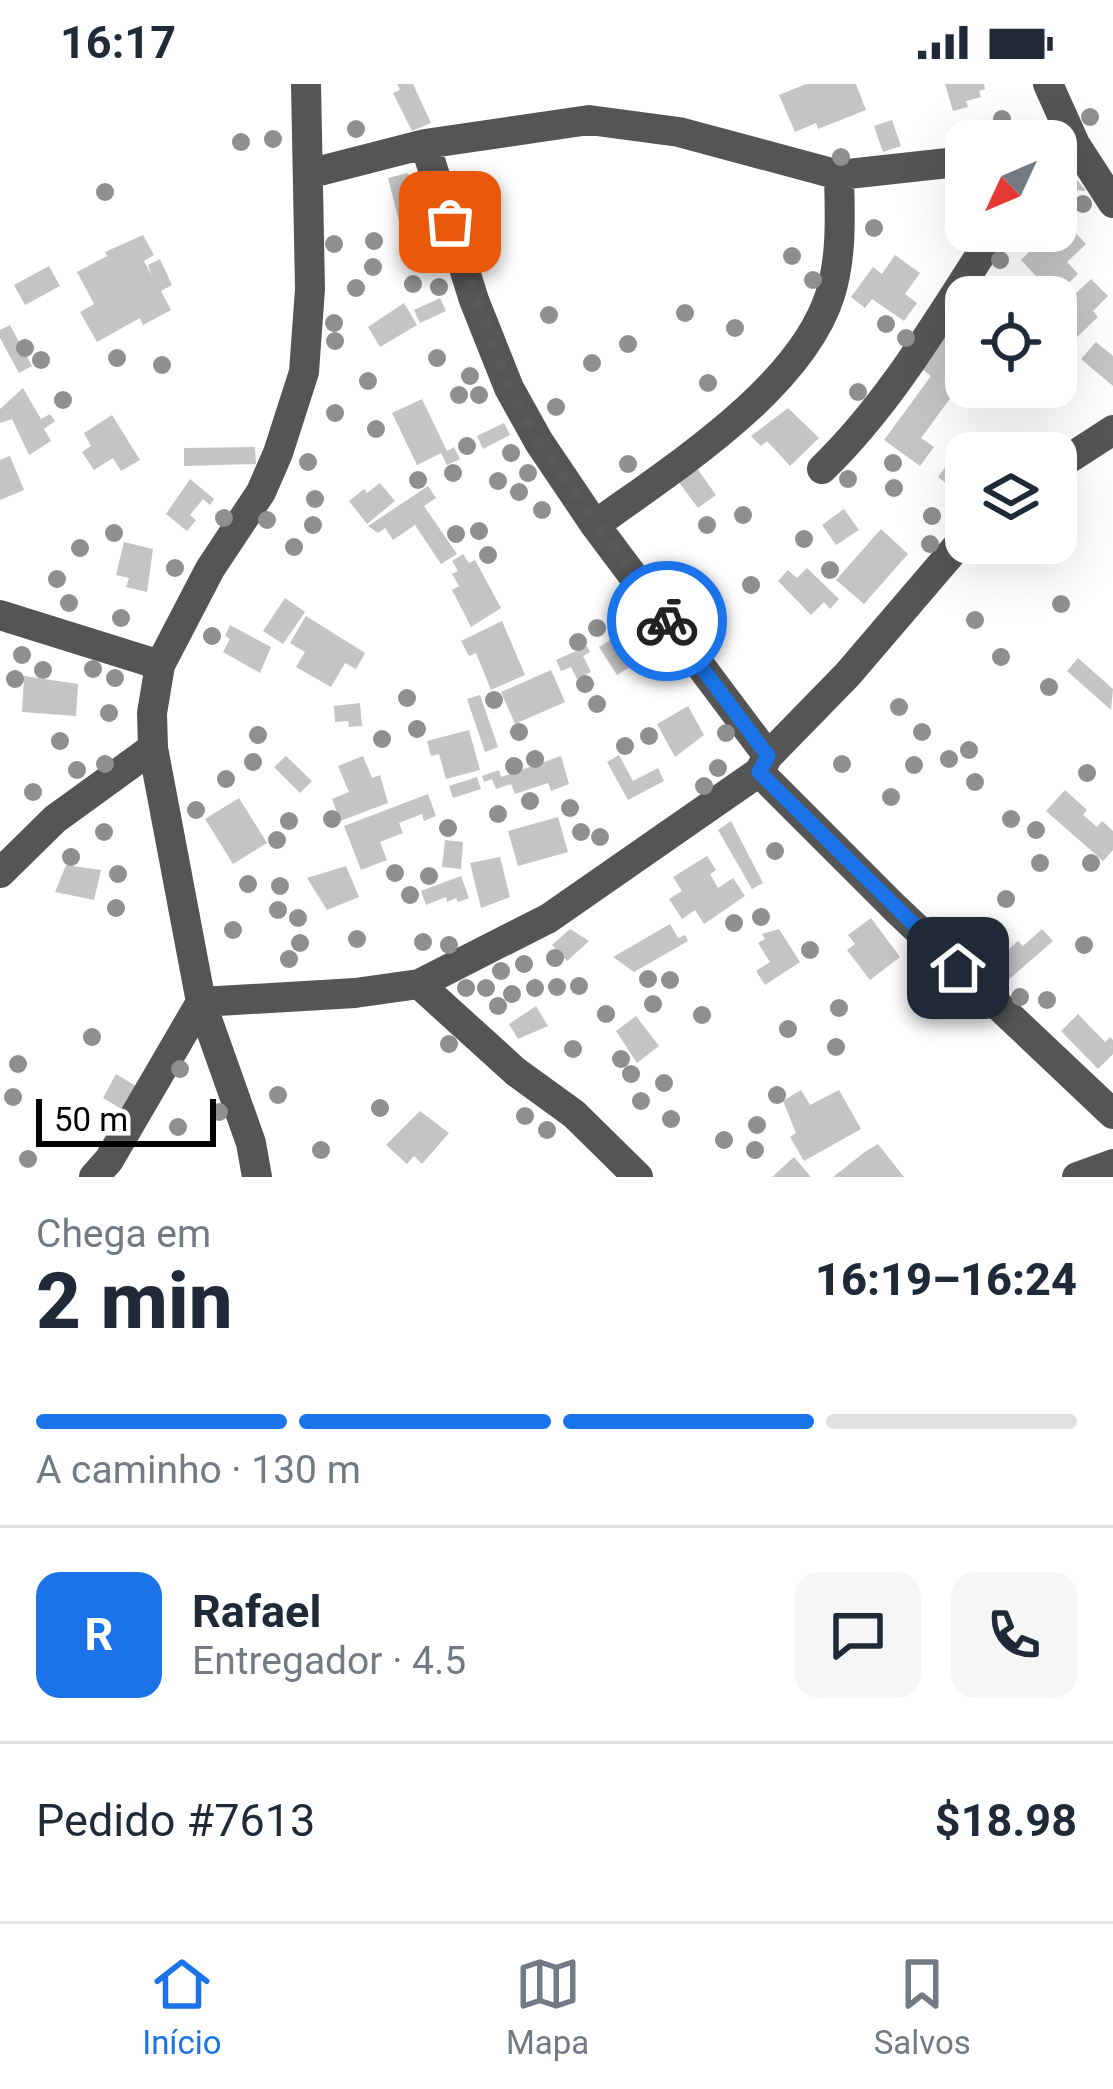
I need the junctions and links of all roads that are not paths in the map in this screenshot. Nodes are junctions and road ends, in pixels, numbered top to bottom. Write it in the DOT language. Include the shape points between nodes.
graph roads {
  1 [pos="306,84"];
  2 [pos="1048,84"];
  3 [pos="1058,120"];
  4 [pos="425,144"];
  5 [pos="1077,160"];
  6 [pos="945,163"];
  7 [pos="308,174"];
  8 [pos="838,175"];
  9 [pos="1113,202"];
  10 [pos="982,252"];
  11 [pos="1113,430"];
  12 [pos="1077,453"];
  13 [pos="822,469"];
  14 [pos="595,525"];
  15 [pos="945,561"];
  16 [pos="0,615"];
  17 [pos="160,665"];
  18 [pos="153,748"];
  19 [pos="764,764"];
  20 [pos="0,873"];
  21 [pos="419,983"];
  22 [pos="202,1002"];
  23 [pos="1113,1114"];
  24 [pos="1112,1165"];
  25 [pos="94,1177"];
  26 [pos="257,1177"];
  27 [pos="638,1177"];
  28 [pos="1077,1177"];
  29 [pos="1104,1177"];
  1 -- 7 [label="street"];
  2 -- 3 [label="street"];
  4 -- 7 [label="street"];
  4 -- 8 [label="street" via="589,120 679,132"];
  4 -- 14 [label="street" via="509,388"];
  5 -- 9 [label="street"];
  6 -- 8 [label="street"];
  7 -- 17 [label="street" via="304,372 261,492"];
  8 -- 14 [label="street" via="834,276 799,356 688,459"];
  10 -- 13 [label="street" via="892,389"];
  11 -- 12 [label="street"];
  14 -- 19 [label="street"];
  15 -- 19 [label="street"];
  16 -- 17 [label="street"];
  17 -- 18 [label="street"];
  18 -- 20 [label="street" via="56,819"];
  18 -- 22 [label="street"];
  19 -- 21 [label="street" via="549,918"];
  19 -- 23 [label="street"];
  21 -- 22 [label="street"];
  21 -- 27 [label="street"];
  22 -- 25 [label="street"];
  22 -- 26 [label="street"];
  24 -- 28 [label="street"];
  24 -- 29 [label="street"];
}
